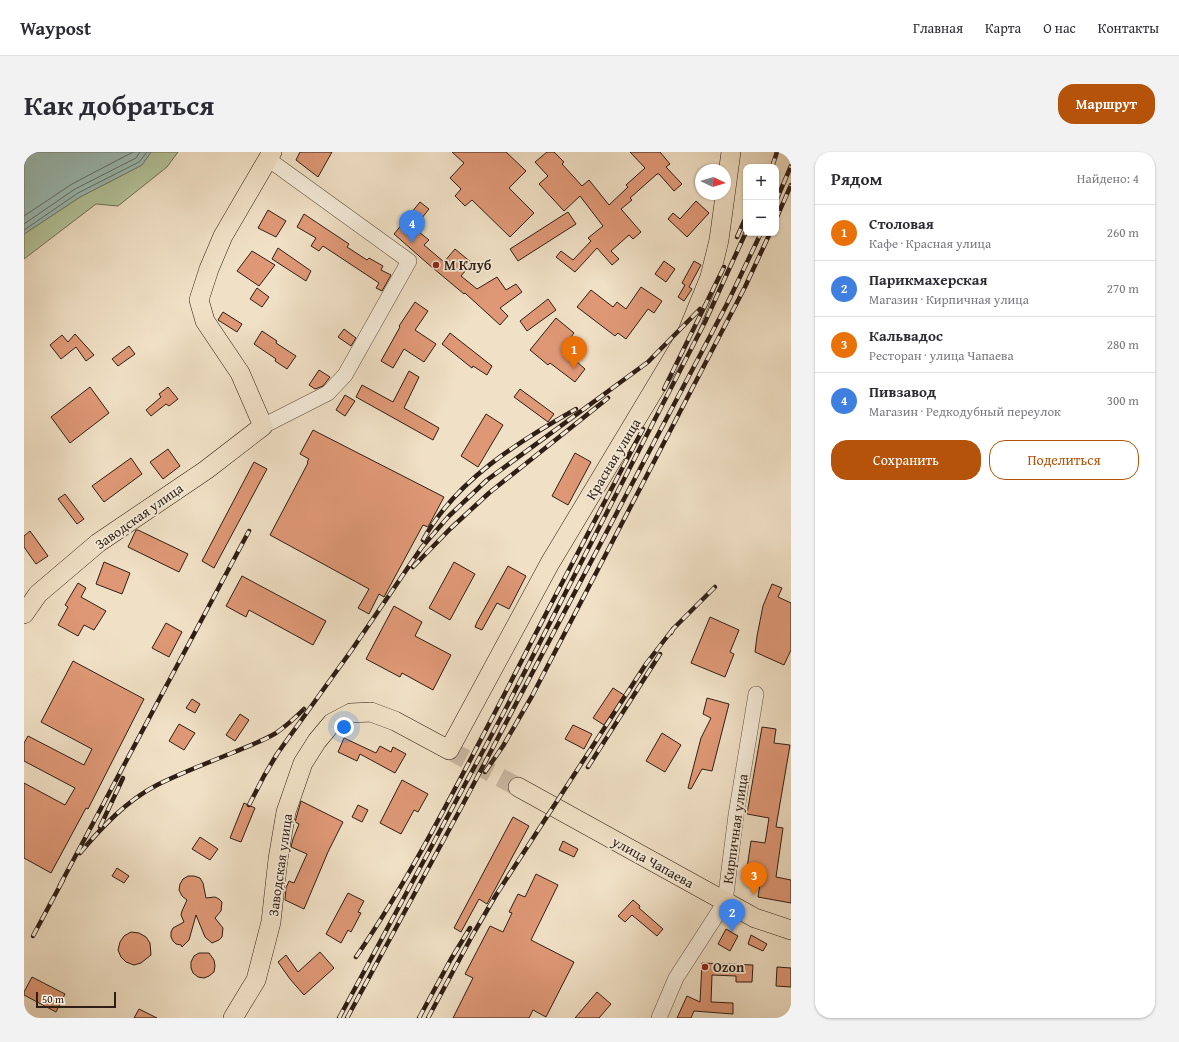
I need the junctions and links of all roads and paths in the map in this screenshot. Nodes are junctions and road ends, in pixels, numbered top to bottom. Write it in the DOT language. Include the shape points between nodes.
graph roads {
  1 [pos="731,152"];
  2 [pos="270,155"];
  3 [pos="263,426"];
  4 [pos="24,614"];
  5 [pos="756,694"];
  6 [pos="448,750"];
  7 [pos="518,787"];
  8 [pos="725,902"];
  9 [pos="791,930"];
  10 [pos="233,1018"];
  11 [pos="659,1018"];
  1 -- 6 [label="main road, Красная улица" via="719,240 710,278 685,338 550,563"];
  2 -- 3 [label="main road" via="223,236 208,269 199,300 205,321 240,374"];
  2 -- 3 [label="street" via="409,262 345,375 328,393"];
  3 -- 4 [label="main road, Заводская улица" via="206,470 98,543 38,594"];
  5 -- 8 [label="street, Кирпичная улица" via="736,814"];
  6 -- 10 [label="main road, Заводская улица" via="395,721 371,712 351,713 332,723 317,741 303,763 286,812 278,859 272,922 256,980"];
  7 -- 8 [label="main road, улица Чапаева"];
  8 -- 9 [label="main road, улица Чапаева" via="755,918"];
  8 -- 11 [label="street, Кирпичная улица" via="676,978"];
}
